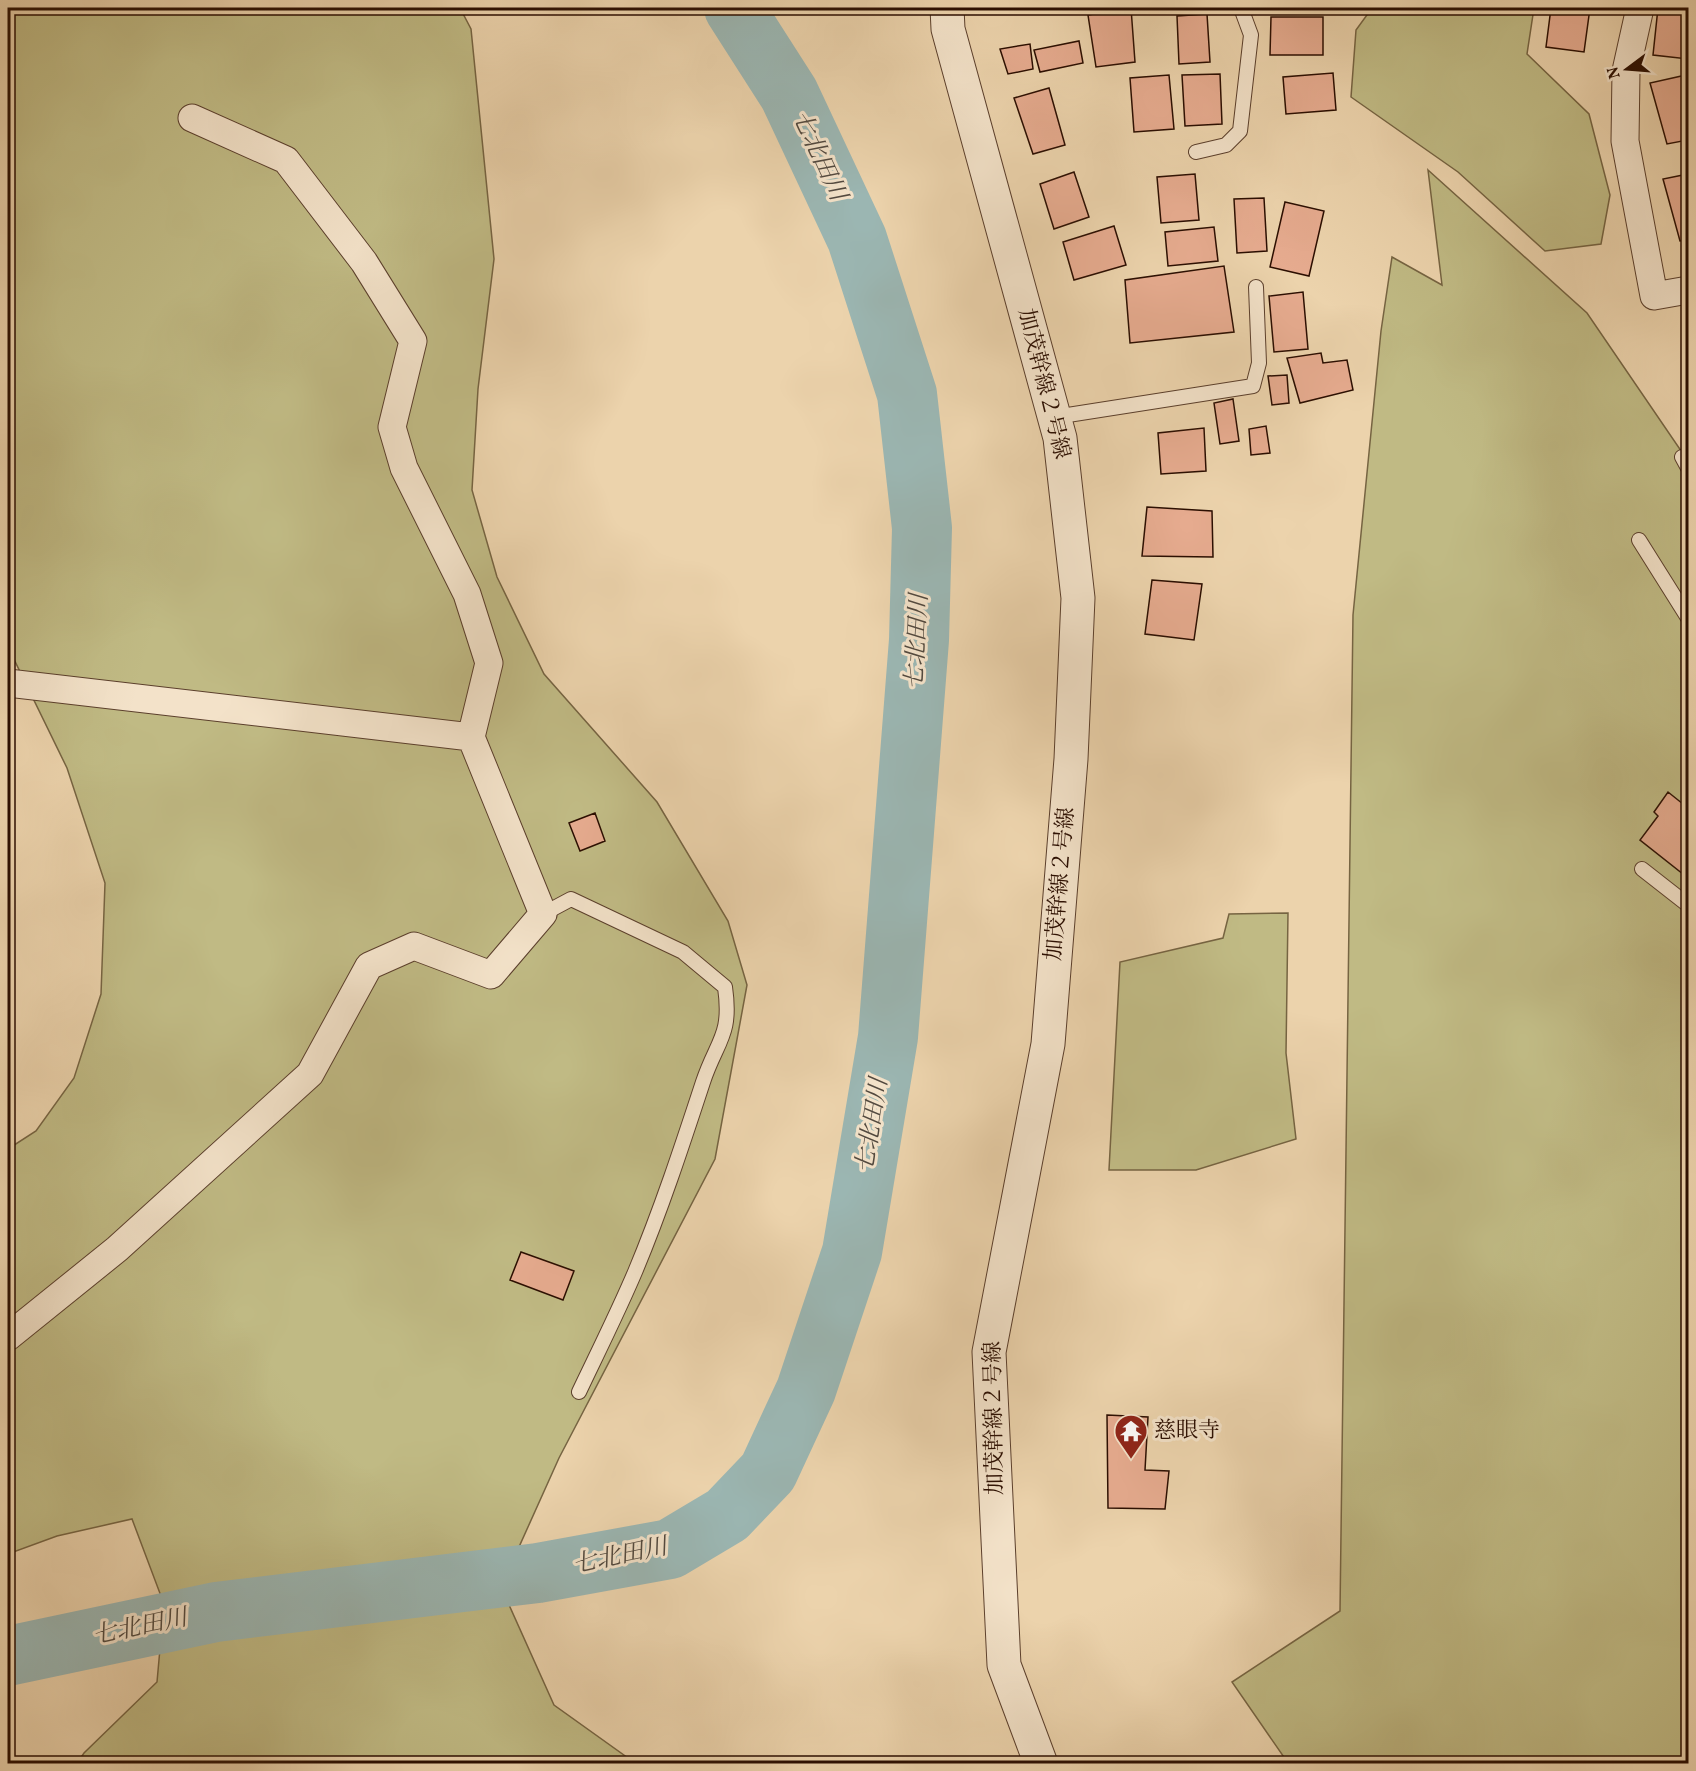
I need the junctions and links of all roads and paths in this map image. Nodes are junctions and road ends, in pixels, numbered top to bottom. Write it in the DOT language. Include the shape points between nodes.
graph roads {
  1 [pos="947,8"];
  2 [pos="1241,8"];
  3 [pos="1640,8"];
  4 [pos="192,118"];
  5 [pos="1196,152"];
  6 [pos="1256,287"];
  7 [pos="1689,290"];
  8 [pos="1055,417"];
  9 [pos="1640,540"];
  10 [pos="1689,618"];
  11 [pos="8,683"];
  12 [pos="471,737"];
  13 [pos="1642,869"];
  14 [pos="1689,905"];
  15 [pos="543,914"];
  16 [pos="8,1337"];
  17 [pos="579,1392"];
  18 [pos="1041,1764"];
  1 -- 8 [label="street, 加茂幹線２号線" via="948,29"];
  2 -- 5 [label="lane" via="1251,35 1240,131 1226,145"];
  3 -- 7 [label="street" via="1626,71 1625,141 1654,296"];
  4 -- 12 [label="street" via="286,160 364,262 413,340 392,427 404,468 467,594 489,663"];
  6 -- 8 [label="lane" via="1259,363 1253,386"];
  8 -- 18 [label="street, 加茂幹線２号線" via="1078,598 1071,759 1048,1044 989,1352 1004,1665"];
  9 -- 10 [label="lane"];
  11 -- 12 [label="street"];
  12 -- 15 [label="street"];
  13 -- 14 [label="lane"];
  15 -- 16 [label="street" via="491,975 414,946 369,966 310,1074 117,1249"];
  15 -- 17 [label="lane" via="571,898 683,952 725,987 728,1008 728,1027 704,1079 678,1163 648,1240"];
}
